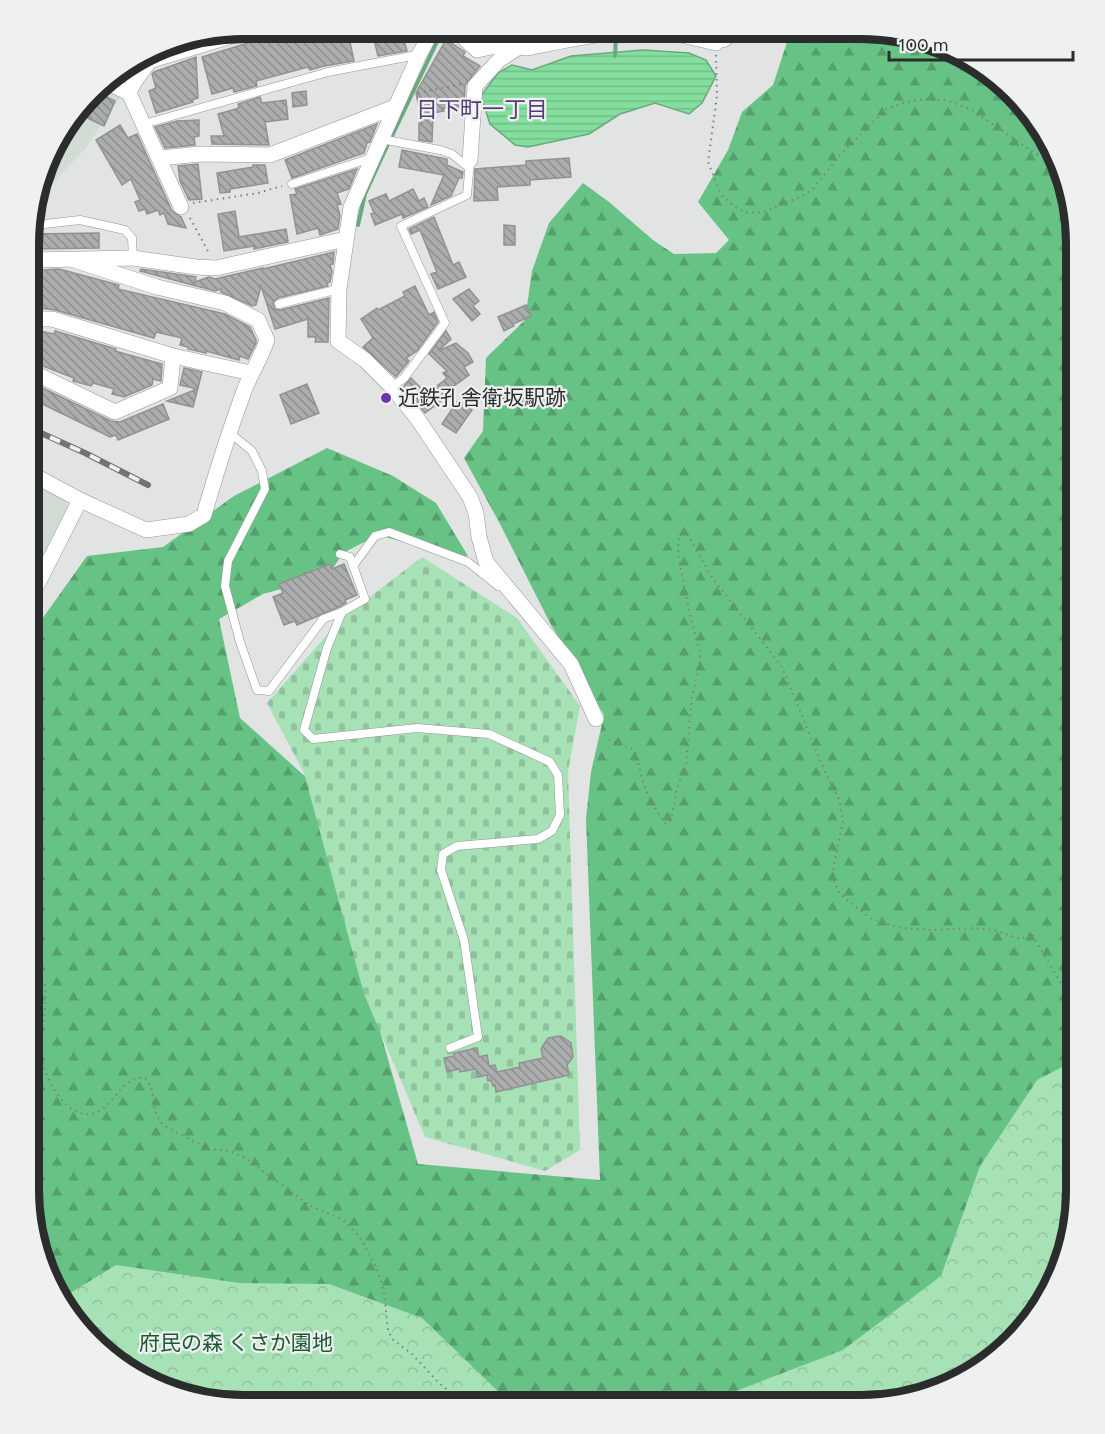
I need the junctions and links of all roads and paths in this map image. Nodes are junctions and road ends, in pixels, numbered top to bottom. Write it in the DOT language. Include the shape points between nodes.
graph roads {
  1 [pos="428,39"];
  2 [pos="465,39"];
  3 [pos="575,39"];
  4 [pos="696,39"];
  5 [pos="730,39"];
  6 [pos="716,44"];
  7 [pos="519,47"];
  8 [pos="419,55"];
  9 [pos="144,66"];
  10 [pos="130,81"];
  11 [pos="479,81"];
  12 [pos="415,94"];
  13 [pos="395,107"];
  14 [pos="144,124"];
  15 [pos="380,139"];
  16 [pos="160,158"];
  17 [pos="371,158"];
  18 [pos="1047,160"];
  19 [pos="469,164"];
  20 [pos="292,184"];
  21 [pos="181,207"];
  22 [pos="41,224"];
  23 [pos="346,239"];
  24 [pos="208,249"];
  25 [pos="133,258"];
  26 [pos="39,260"];
  27 [pos="74,260"];
  28 [pos="339,289"];
  29 [pos="279,304"];
  30 [pos="39,319"];
  31 [pos="173,356"];
  32 [pos="251,373"];
  33 [pos="39,375"];
  34 [pos="392,387"];
  35 [pos="229,432"];
  36 [pos="39,478"];
  37 [pos="80,500"];
  38 [pos="340,554"];
  39 [pos="353,566"];
  40 [pos="39,581"];
  41 [pos="342,612"];
  42 [pos="529,615"];
  43 [pos="596,718"];
  44 [pos="39,974"];
  45 [pos="1066,992"];
  46 [pos="450,1048"];
  47 [pos="453,1395"];
  1 -- 8 [label="street"];
  2 -- 7 [label="street" via="477,50 510,43"];
  3 -- 7 [label="street"];
  4 -- 6 [label="street"];
  5 -- 6 [label="lane"];
  6 -- 18 [label="path" via="717,96 708,162 722,195 748,213 764,212 813,189 886,109 906,102 946,100 972,110"];
  7 -- 11 [label="street" via="499,60"];
  8 -- 13 [label="street"];
  8 -- 14 [label="lane" via="328,72"];
  9 -- 10 [label="street"];
  10 -- 14 [label="street"];
  11 -- 12 [label="path"];
  11 -- 19 [label="street" via="475,86"];
  13 -- 15 [label="street"];
  13 -- 16 [label="street" via="270,155"];
  14 -- 16 [label="street"];
  15 -- 17 [label="street"];
  15 -- 19 [label="lane" via="440,150"];
  16 -- 21 [label="street"];
  17 -- 20 [label="lane"];
  17 -- 23 [label="street" via="351,207"];
  19 -- 34 [label="lane" via="467,195 401,226 445,323 404,378"];
  20 -- 21 [label="path"];
  21 -- 24 [label="path"];
  22 -- 25 [label="lane" via="80,220 125,231 132,238"];
  23 -- 25 [label="street" via="216,268"];
  23 -- 28 [label="street"];
  25 -- 27 [label="street"];
  26 -- 27 [label="street"];
  27 -- 32 [label="street" via="157,287 225,303 258,321 267,340"];
  28 -- 29 [label="lane"];
  28 -- 34 [label="street" via="338,341 365,360"];
  30 -- 31 [label="street" via="52,319"];
  31 -- 32 [label="street"];
  31 -- 33 [label="street" via="170,388 115,412"];
  32 -- 35 [label="street"];
  34 -- 42 [label="street" via="462,484 476,513 486,562"];
  35 -- 37 [label="street" via="204,515 189,524 146,530"];
  35 -- 41 [label="lane" via="252,451 265,489 228,561 225,586 257,690 269,691 323,619"];
  36 -- 37 [label="street"];
  37 -- 40 [label="street"];
  38 -- 39 [label="lane" via="350,557"];
  39 -- 41 [label="lane" via="365,599"];
  39 -- 42 [label="lane" via="375,536 389,532 468,562"];
  41 -- 46 [label="lane" via="327,648 304,730 313,739 417,728 489,734 550,762 558,775 560,815 552,831 538,839 457,846 443,854 441,870 464,940 478,1037"];
  42 -- 43 [label="street" via="571,664"];
  43 -- 45 [label="path" via="607,740 635,750 644,788 666,824 671,820 686,765 692,696 699,668 700,653 678,554 679,537 688,535 711,576 782,667 839,799 843,821 832,870 840,894 870,918 902,928 970,928 999,931 1021,939 1030,933"];
  44 -- 47 [label="path" via="45,983 42,1059 59,1098 70,1109 90,1114 102,1109 126,1083 145,1078 153,1090 156,1113 163,1125 208,1149 230,1151 245,1158 309,1205 343,1220 360,1237 377,1269 392,1339"];
}
